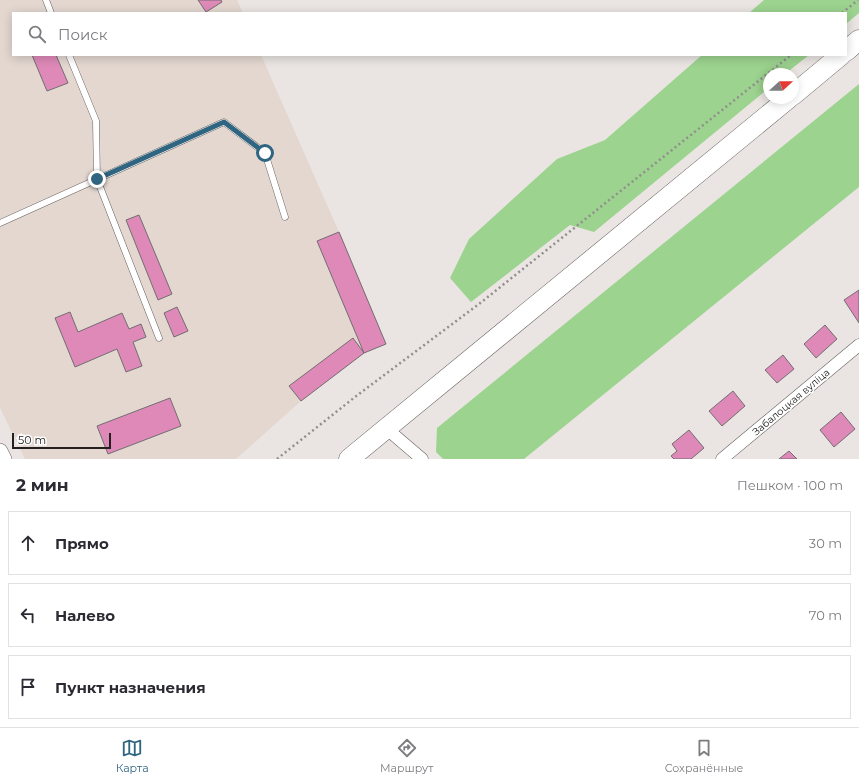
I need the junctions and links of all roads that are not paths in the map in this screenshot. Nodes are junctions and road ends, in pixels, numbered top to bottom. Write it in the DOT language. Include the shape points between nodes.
graph roads {
  1 [pos="46,0"];
  2 [pos="51,12"];
  3 [pos="859,40"];
  4 [pos="847,50"];
  5 [pos="69,56"];
  6 [pos="840,56"];
  7 [pos="799,90"];
  8 [pos="782,104"];
  9 [pos="97,179"];
  10 [pos="285,217"];
  11 [pos="0,223"];
  12 [pos="159,338"];
  13 [pos="859,345"];
  14 [pos="387,429"];
  15 [pos="0,451"];
  16 [pos="4,459"];
  17 [pos="349,459"];
  18 [pos="422,459"];
  19 [pos="722,459"];
  1 -- 2 [label="lane"];
  3 -- 4 [label="main road"];
  5 -- 9 [label="lane" via="96,121"];
  6 -- 7 [label="main road"];
  8 -- 14 [label="main road"];
  9 -- 10 [label="lane" via="224,122 265,153"];
  9 -- 11 [label="lane"];
  9 -- 12 [label="lane"];
  13 -- 19 [label="street, Забалоцкая вуліца"];
  14 -- 17 [label="main road"];
  14 -- 18 [label="street"];
  15 -- 16 [label="street"];
}
